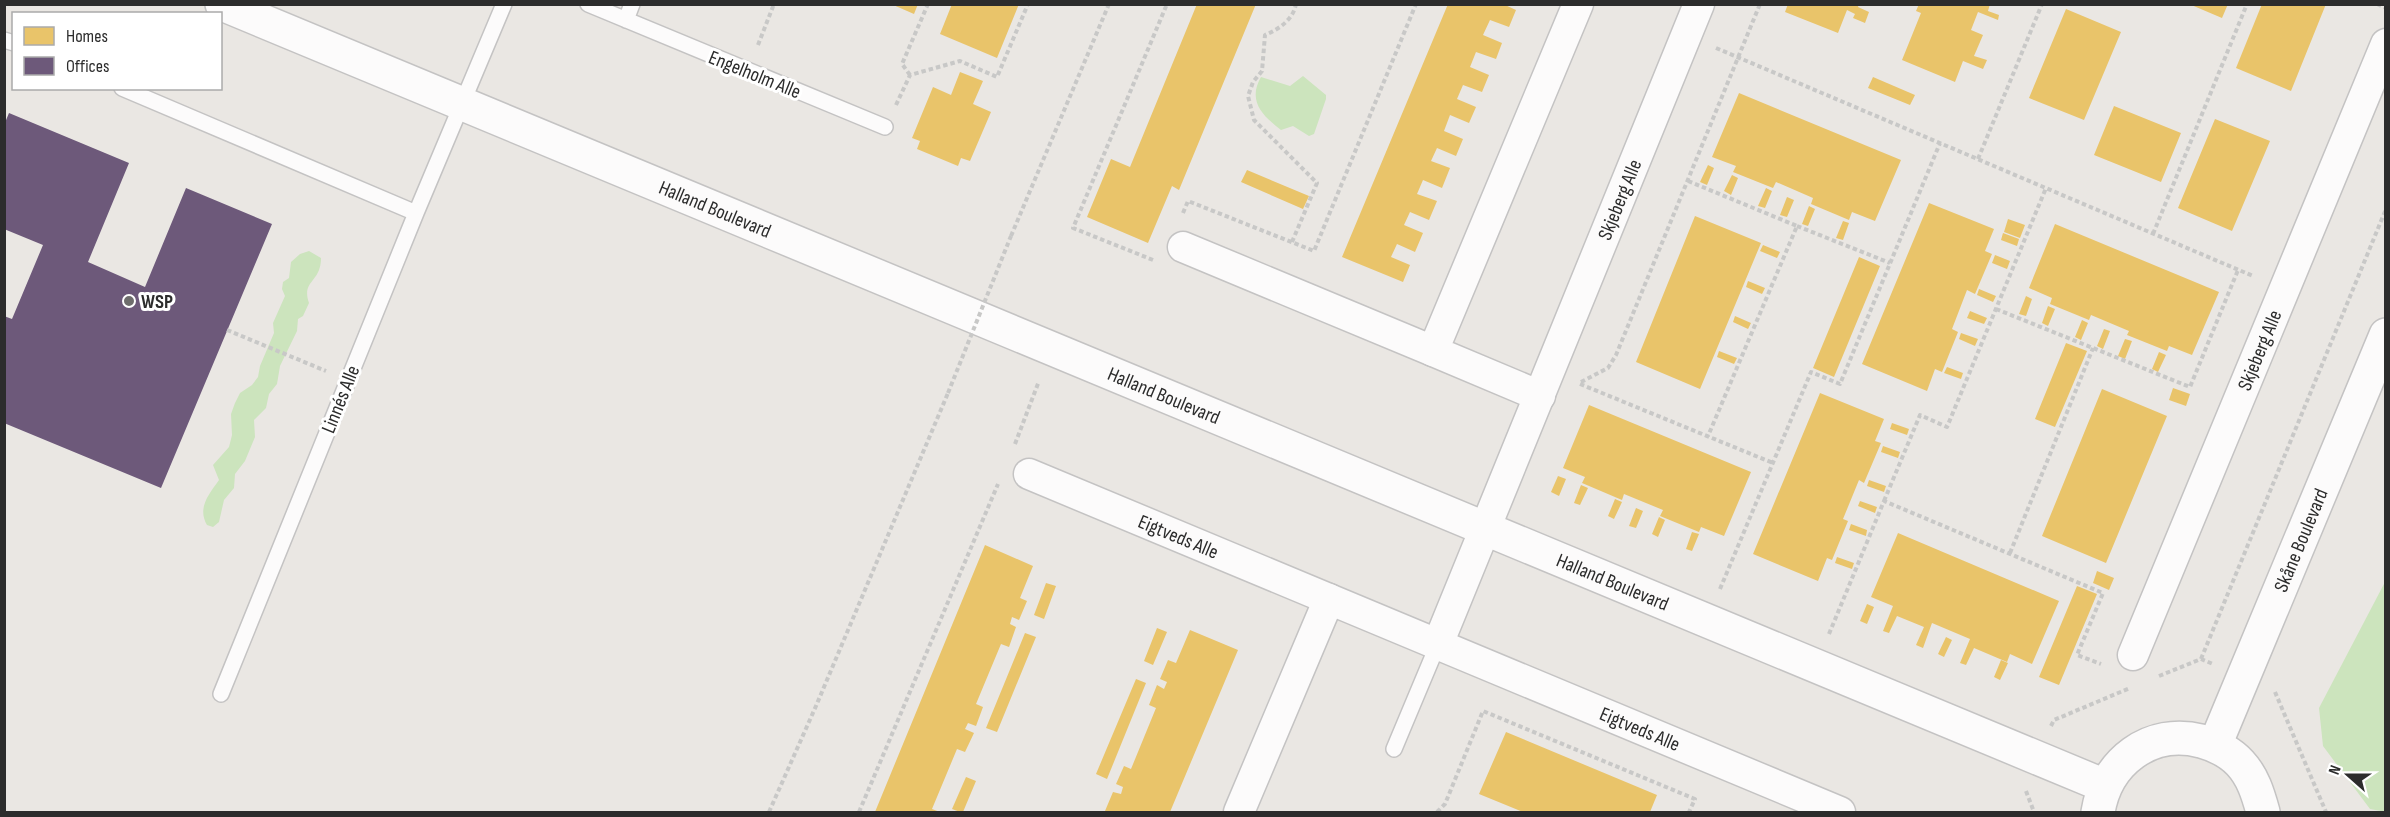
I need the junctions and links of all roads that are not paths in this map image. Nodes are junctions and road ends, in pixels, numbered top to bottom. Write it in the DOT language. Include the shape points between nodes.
graph roads {
  1 [pos="222,4"];
  2 [pos="504,4"];
  3 [pos="588,4"];
  4 [pos="632,4"];
  5 [pos="1578,4"];
  6 [pos="1699,4"];
  7 [pos="626,20"];
  8 [pos="2385,44"];
  9 [pos="127,90"];
  10 [pos="462,105"];
  11 [pos="885,127"];
  12 [pos="416,213"];
  13 [pos="1172,255"];
  14 [pos="2385,335"];
  15 [pos="1433,351"];
  16 [pos="1540,396"];
  17 [pos="1021,462"];
  18 [pos="1486,529"];
  19 [pos="1329,598"];
  20 [pos="1438,644"];
  21 [pos="2133,655"];
  22 [pos="220,694"];
  23 [pos="2215,745"];
  24 [pos="1394,749"];
  25 [pos="2101,799"];
  26 [pos="1239,813"];
  27 [pos="1840,813"];
  28 [pos="2262,813"];
  1 -- 10 [label="street, Halland Boulevard"];
  2 -- 10 [label="lane"];
  3 -- 7 [label="lane, Engelholm Alle"];
  4 -- 7 [label="lane"];
  5 -- 15 [label="street"];
  6 -- 16 [label="street, Skjeberg Alle"];
  7 -- 11 [label="lane, Engelholm Alle"];
  8 -- 21 [label="street, Skjeberg Alle"];
  9 -- 12 [label="lane"];
  10 -- 12 [label="lane, Linnés Alle"];
  10 -- 18 [label="street, Halland Boulevard"];
  12 -- 22 [label="lane, Linnés Alle"];
  13 -- 15 [label="street"];
  14 -- 23 [label="street, Skåne Boulevard"];
  15 -- 16 [label="street"];
  16 -- 18 [label="street, Skjeberg Alle"];
  17 -- 19 [label="street, Eigtveds Alle"];
  18 -- 20 [label="street"];
  18 -- 25 [label="street, Halland Boulevard" via="1816,666"];
  19 -- 20 [label="street, Eigtveds Alle"];
  19 -- 26 [label="street"];
  20 -- 24 [label="lane"];
  20 -- 27 [label="street, Eigtveds Alle"];
  23 -- 25 [label="street" via="2186,737 2155,741 2125,758"];
  23 -- 28 [label="street" via="2240,762 2256,786"];
}
